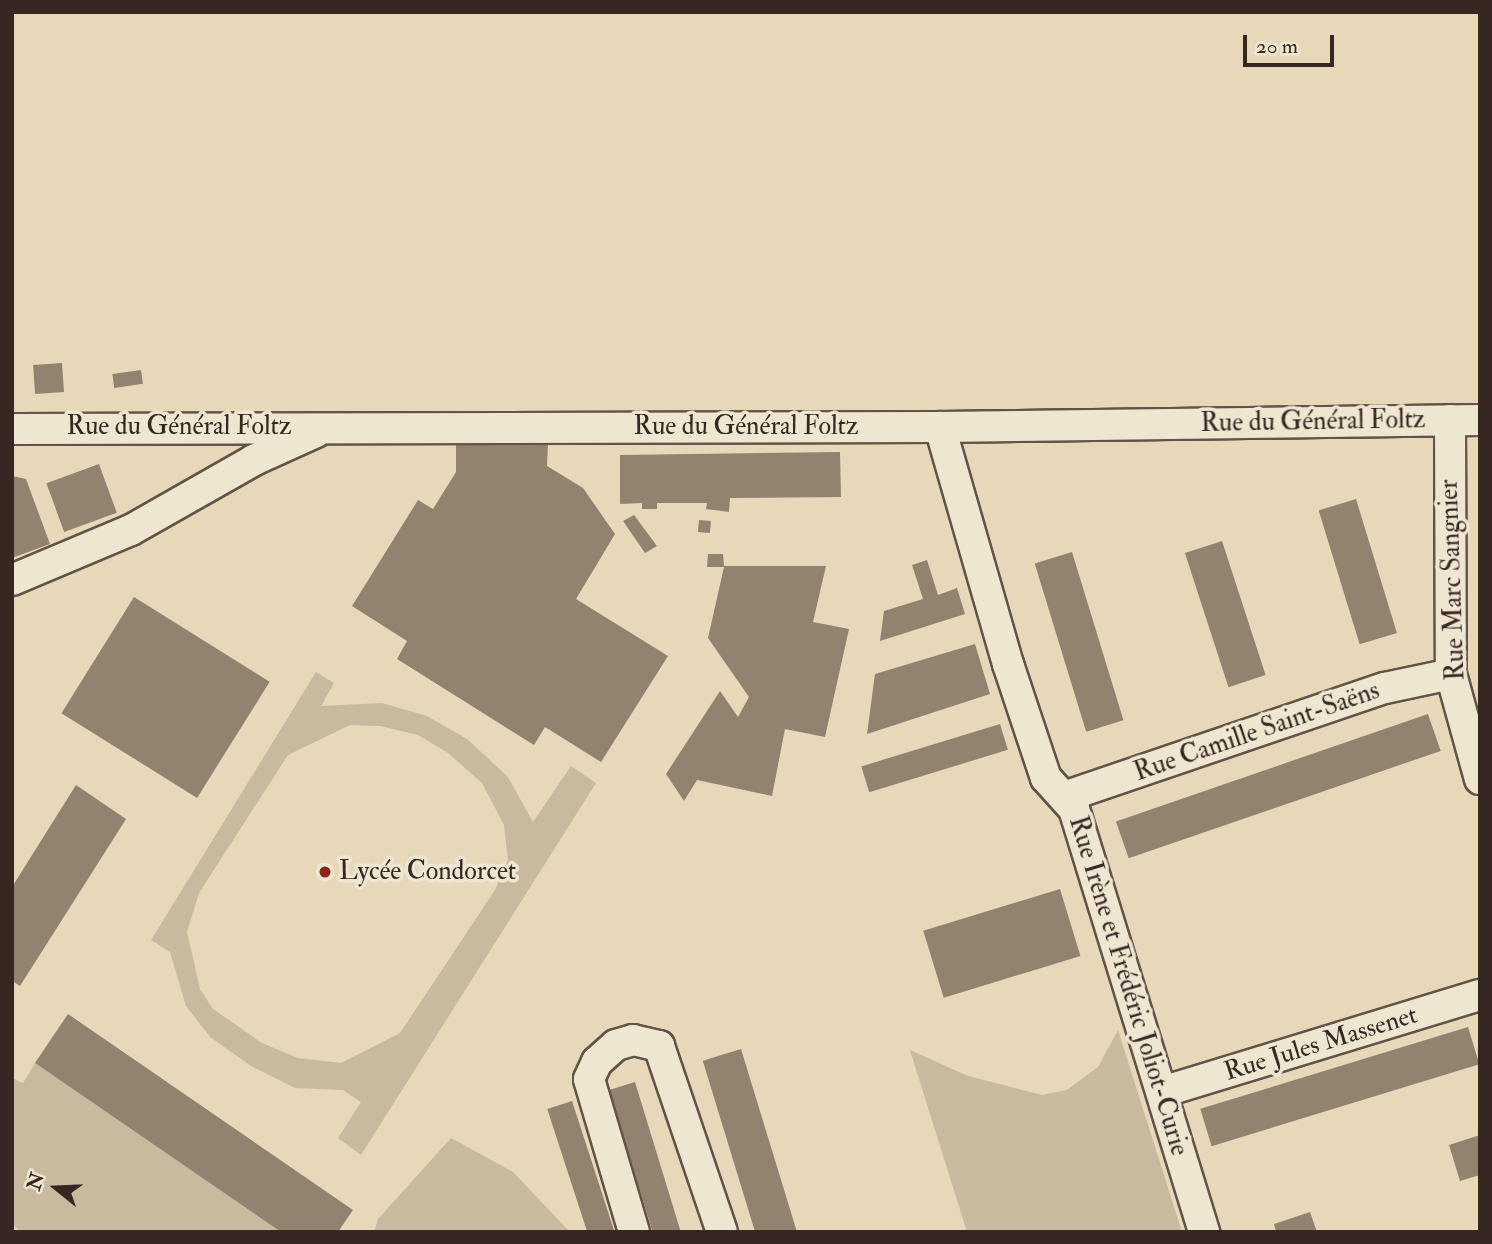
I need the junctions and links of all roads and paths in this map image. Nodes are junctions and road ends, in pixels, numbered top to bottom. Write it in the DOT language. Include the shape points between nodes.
graph roads {
  1 [pos="1450,420"];
  2 [pos="1480,420"];
  3 [pos="333,427"];
  4 [pos="940,427"];
  5 [pos="12,429"];
  6 [pos="12,580"];
  7 [pos="1451,674"];
  8 [pos="1480,779"];
  9 [pos="1064,797"];
  10 [pos="1480,995"];
  11 [pos="1162,1092"];
  12 [pos="634,1232"];
  13 [pos="722,1232"];
  14 [pos="1204,1232"];
  1 -- 2 [label="street, Rue du Général Foltz"];
  1 -- 4 [label="street, Rue du Général Foltz"];
  1 -- 7 [label="street, Rue Marc Sangnier"];
  3 -- 4 [label="street, Rue du Général Foltz"];
  3 -- 5 [label="street, Rue du Général Foltz"];
  3 -- 6 [label="street" via="293,439 131,530"];
  4 -- 9 [label="street, Rue Irène et Frédéric Joliot-Curie" via="1046,778"];
  7 -- 8 [label="street, Rue Marc Sangnier"];
  7 -- 9 [label="street, Rue Camille Saint-Saëns" via="1385,688"];
  9 -- 11 [label="street, Rue Irène et Frédéric Joliot-Curie" via="1074,809"];
  10 -- 11 [label="street, Rue Jules Massenet"];
  11 -- 14 [label="street, Rue Irène et Frédéric Joliot-Curie"];
  12 -- 13 [label="street" via="589,1079 597,1062 616,1045 633,1040 659,1046"];
}
